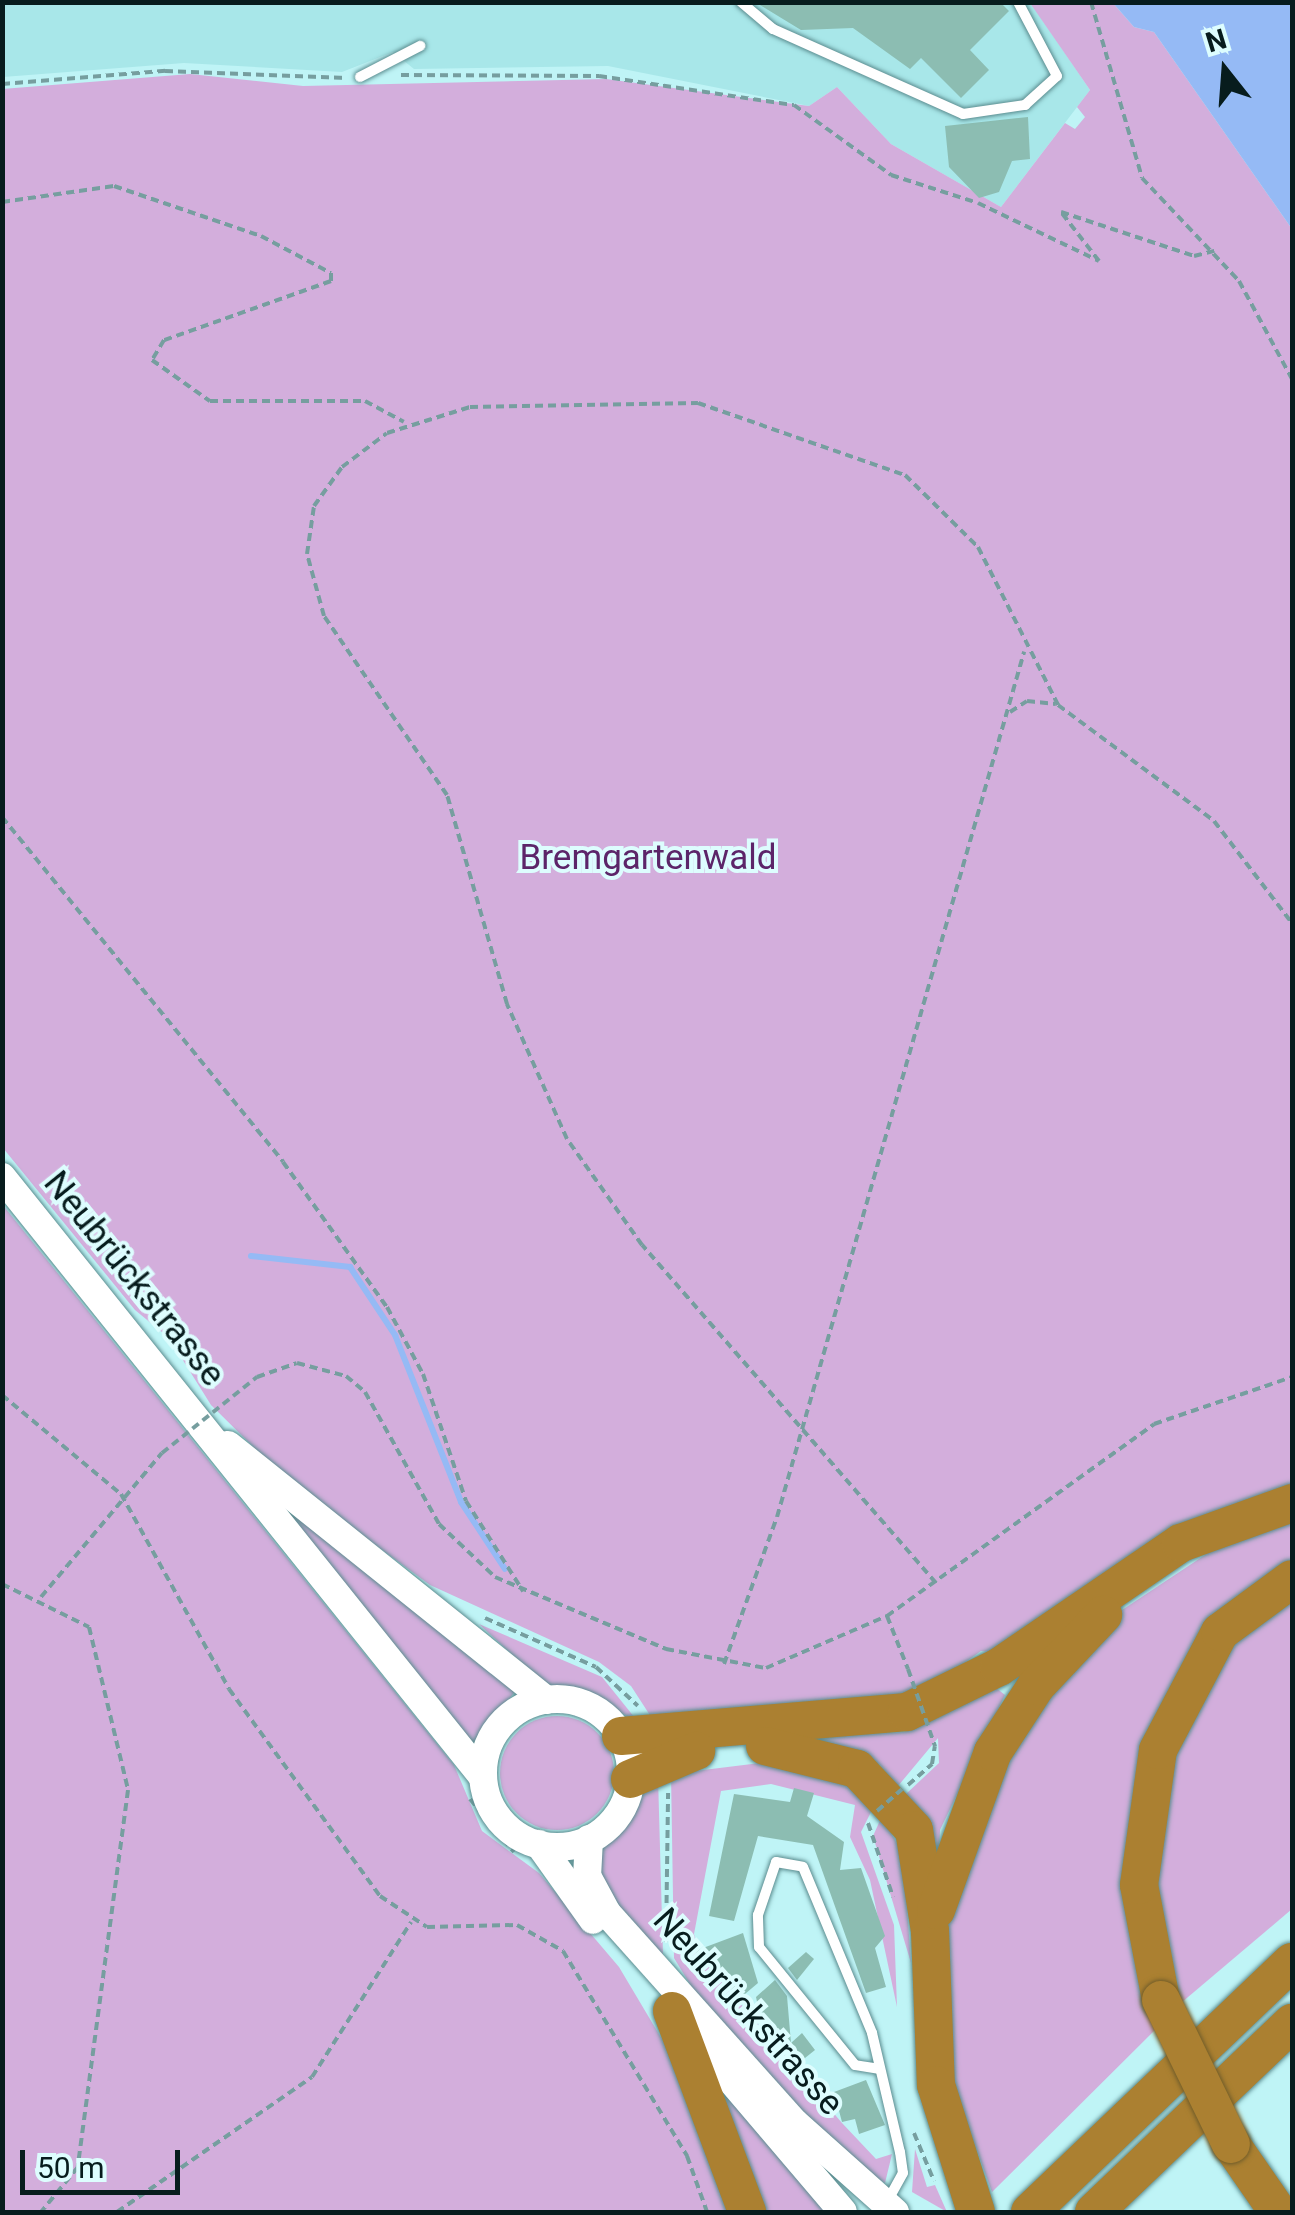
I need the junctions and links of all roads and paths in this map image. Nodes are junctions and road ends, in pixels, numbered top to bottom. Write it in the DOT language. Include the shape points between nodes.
graph roads {
  1 [pos="741,2"];
  2 [pos="1018,2"];
  3 [pos="1091,2"];
  4 [pos="420,46"];
  5 [pos="360,77"];
  6 [pos="2,84"];
  7 [pos="2,202"];
  8 [pos="1214,250"];
  9 [pos="1292,380"];
  10 [pos="404,422"];
  11 [pos="1024,650"];
  12 [pos="1058,705"];
  13 [pos="1007,715"];
  14 [pos="2,817"];
  15 [pos="1292,923"];
  16 [pos="2,1177"];
  17 [pos="1292,1377"];
  18 [pos="2,1395"];
  19 [pos="207,1429"];
  20 [pos="799,1433"];
  21 [pos="121,1494"];
  22 [pos="1292,1503"];
  23 [pos="1232,1526"];
  24 [pos="1292,1579"];
  25 [pos="936,1582"];
  26 [pos="2,1584"];
  27 [pos="523,1590"];
  28 [pos="40,1598"];
  29 [pos="475,1613"];
  30 [pos="887,1616"];
  31 [pos="724,1664"];
  32 [pos="546,1700"];
  33 [pos="631,1724"];
  34 [pos="474,1778"];
  35 [pos="647,1778"];
  36 [pos="877,1811"];
  37 [pos="589,1839"];
  38 [pos="532,1851"];
  39 [pos="411,1922"];
  40 [pos="930,1930"];
  41 [pos="669,1957"];
  42 [pos="1292,1962"];
  43 [pos="672,2011"];
  44 [pos="1292,2023"];
  45 [pos="880,2070"];
  46 [pos="893,2131"];
  47 [pos="938,2179"];
  48 [pos="890,2208"];
  49 [pos="41,2212"];
  50 [pos="117,2212"];
  51 [pos="707,2212"];
  52 [pos="747,2212"];
  53 [pos="844,2212"];
  54 [pos="976,2212"];
  55 [pos="1030,2212"];
  56 [pos="1094,2212"];
  57 [pos="1278,2212"];
  1 -- 2 [label="lane" via="773,30 963,114 1025,106 1057,76"];
  3 -- 8 [label="path" via="1142,178"];
  4 -- 5 [label="lane"];
  5 -- 6 [label="path" via="165,71"];
  5 -- 8 [label="path" via="599,76 806,109 891,175 978,203 1088,260 1100,258 1061,212 1194,256"];
  7 -- 10 [label="path" via="114,186 261,236 332,273 331,282 164,340 152,360 210,402 365,401"];
  8 -- 9 [label="path"];
  10 -- 11 [label="path" via="470,407 698,403 870,462 905,475 956,517"];
  10 -- 20 [label="path" via="342,467 314,506 307,554 324,616 447,795 507,1004 567,1138"];
  11 -- 12 [label="path"];
  11 -- 13 [label="path"];
  12 -- 13 [label="path" via="1027,701"];
  12 -- 15 [label="path" via="1214,820"];
  13 -- 20 [label="path"];
  14 -- 27 [label="path" via="282,1162 387,1306 423,1374 466,1500"];
  16 -- 19 [label="main road, Neubrückstrasse"];
  17 -- 25 [label="path" via="1154,1424"];
  18 -- 21 [label="path"];
  19 -- 32 [label="main road, Neubrückstrasse"];
  19 -- 34 [label="main road, Neubrückstrasse" via="262,1512"];
  20 -- 25 [label="path"];
  20 -- 31 [label="path"];
  21 -- 27 [label="path, bridge" via="162,1452 257,1378 296,1363 346,1376 366,1392 453,1541"];
  21 -- 28 [label="path"];
  21 -- 39 [label="path" via="257,1733 380,1896"];
  22 -- 23 [label="highway"];
  23 -- 33 [label="highway" via="1152,1559 999,1667 906,1712"];
  23 -- 40 [label="highway" via="1129,1593 1036,1686 979,1779"];
  24 -- 57 [label="highway, bridge" via="1220,1632 1158,1750 1139,1884 1160,2000 1231,2144"];
  25 -- 30 [label="path"];
  26 -- 28 [label="path"];
  27 -- 31 [label="path"];
  28 -- 49 [label="path" via="89,1627 128,1790 78,2167"];
  29 -- 33 [label="path" via="596,1667"];
  30 -- 31 [label="path" via="783,1665"];
  30 -- 36 [label="path, bridge" via="935,1746 932,1764"];
  32 -- 33 [label="main road" via="581,1703"];
  32 -- 34 [label="main road" via="500,1725"];
  33 -- 35 [label="main road"];
  34 -- 38 [label="main road" via="499,1819"];
  34 -- 38 [label="path" via="486,1825"];
  35 -- 37 [label="main road"];
  35 -- 40 [label="highway" via="671,1756 742,1746 804,1750 857,1768 914,1830"];
  35 -- 41 [label="path"];
  37 -- 38 [label="main road"];
  37 -- 48 [label="main road, Neubrückstrasse" via="589,1885 607,1913 794,2122"];
  38 -- 43 [label="main road, Neubrückstrasse"];
  39 -- 50 [label="path" via="312,2077"];
  39 -- 51 [label="path" via="517,1926 552,1939 596,1995 687,2156"];
  40 -- 54 [label="highway" via="936,2086"];
  42 -- 55 [label="highway"];
  43 -- 52 [label="highway"];
  43 -- 53 [label="main road, Neubrückstrasse"];
  44 -- 56 [label="highway"];
  45 -- 45 [label="lane" via="806,1874 795,1860 776,1862 758,1915 759,1947 856,2064"];
  45 -- 46 [label="lane"];
  46 -- 47 [label="path" via="912,2127 930,2182"];
  46 -- 48 [label="lane" via="903,2173"];
}
